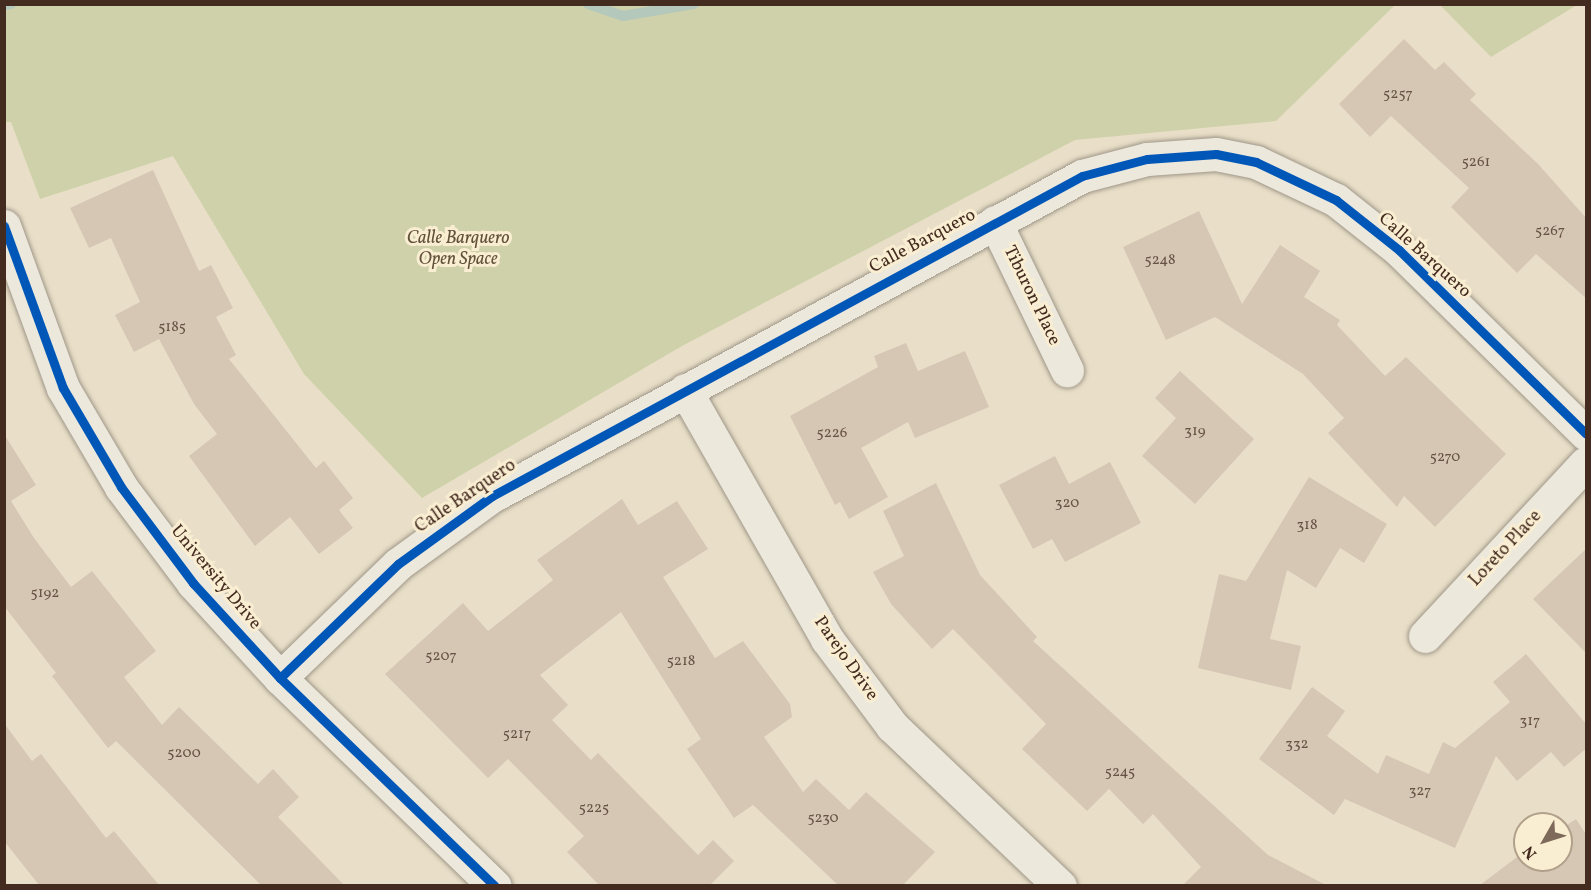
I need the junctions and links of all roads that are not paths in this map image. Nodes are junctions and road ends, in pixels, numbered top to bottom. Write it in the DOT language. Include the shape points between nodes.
graph roads {
  1 [pos="995,222"];
  2 [pos="4,226"];
  3 [pos="11,274"];
  4 [pos="1066,370"];
  5 [pos="685,390"];
  6 [pos="1587,434"];
  7 [pos="1587,463"];
  8 [pos="1425,636"];
  9 [pos="280,678"];
  10 [pos="495,885"];
  11 [pos="1060,885"];
  1 -- 4 [label="street, Tiburon Place"];
  1 -- 5 [label="street, Calle Barquero"];
  1 -- 6 [label="street, Calle Barquero" via="1082,176 1147,159 1216,154 1256,162 1336,200 1399,250"];
  2 -- 3 [label="street, University Drive"];
  3 -- 9 [label="street, University Drive" via="63,388 121,487 193,583"];
  5 -- 9 [label="street, Calle Barquero" via="492,496 398,564"];
  5 -- 11 [label="street, Parejo Drive" via="827,639 886,717"];
  7 -- 8 [label="street, Loreto Place"];
  9 -- 10 [label="street, University Drive"];
}
